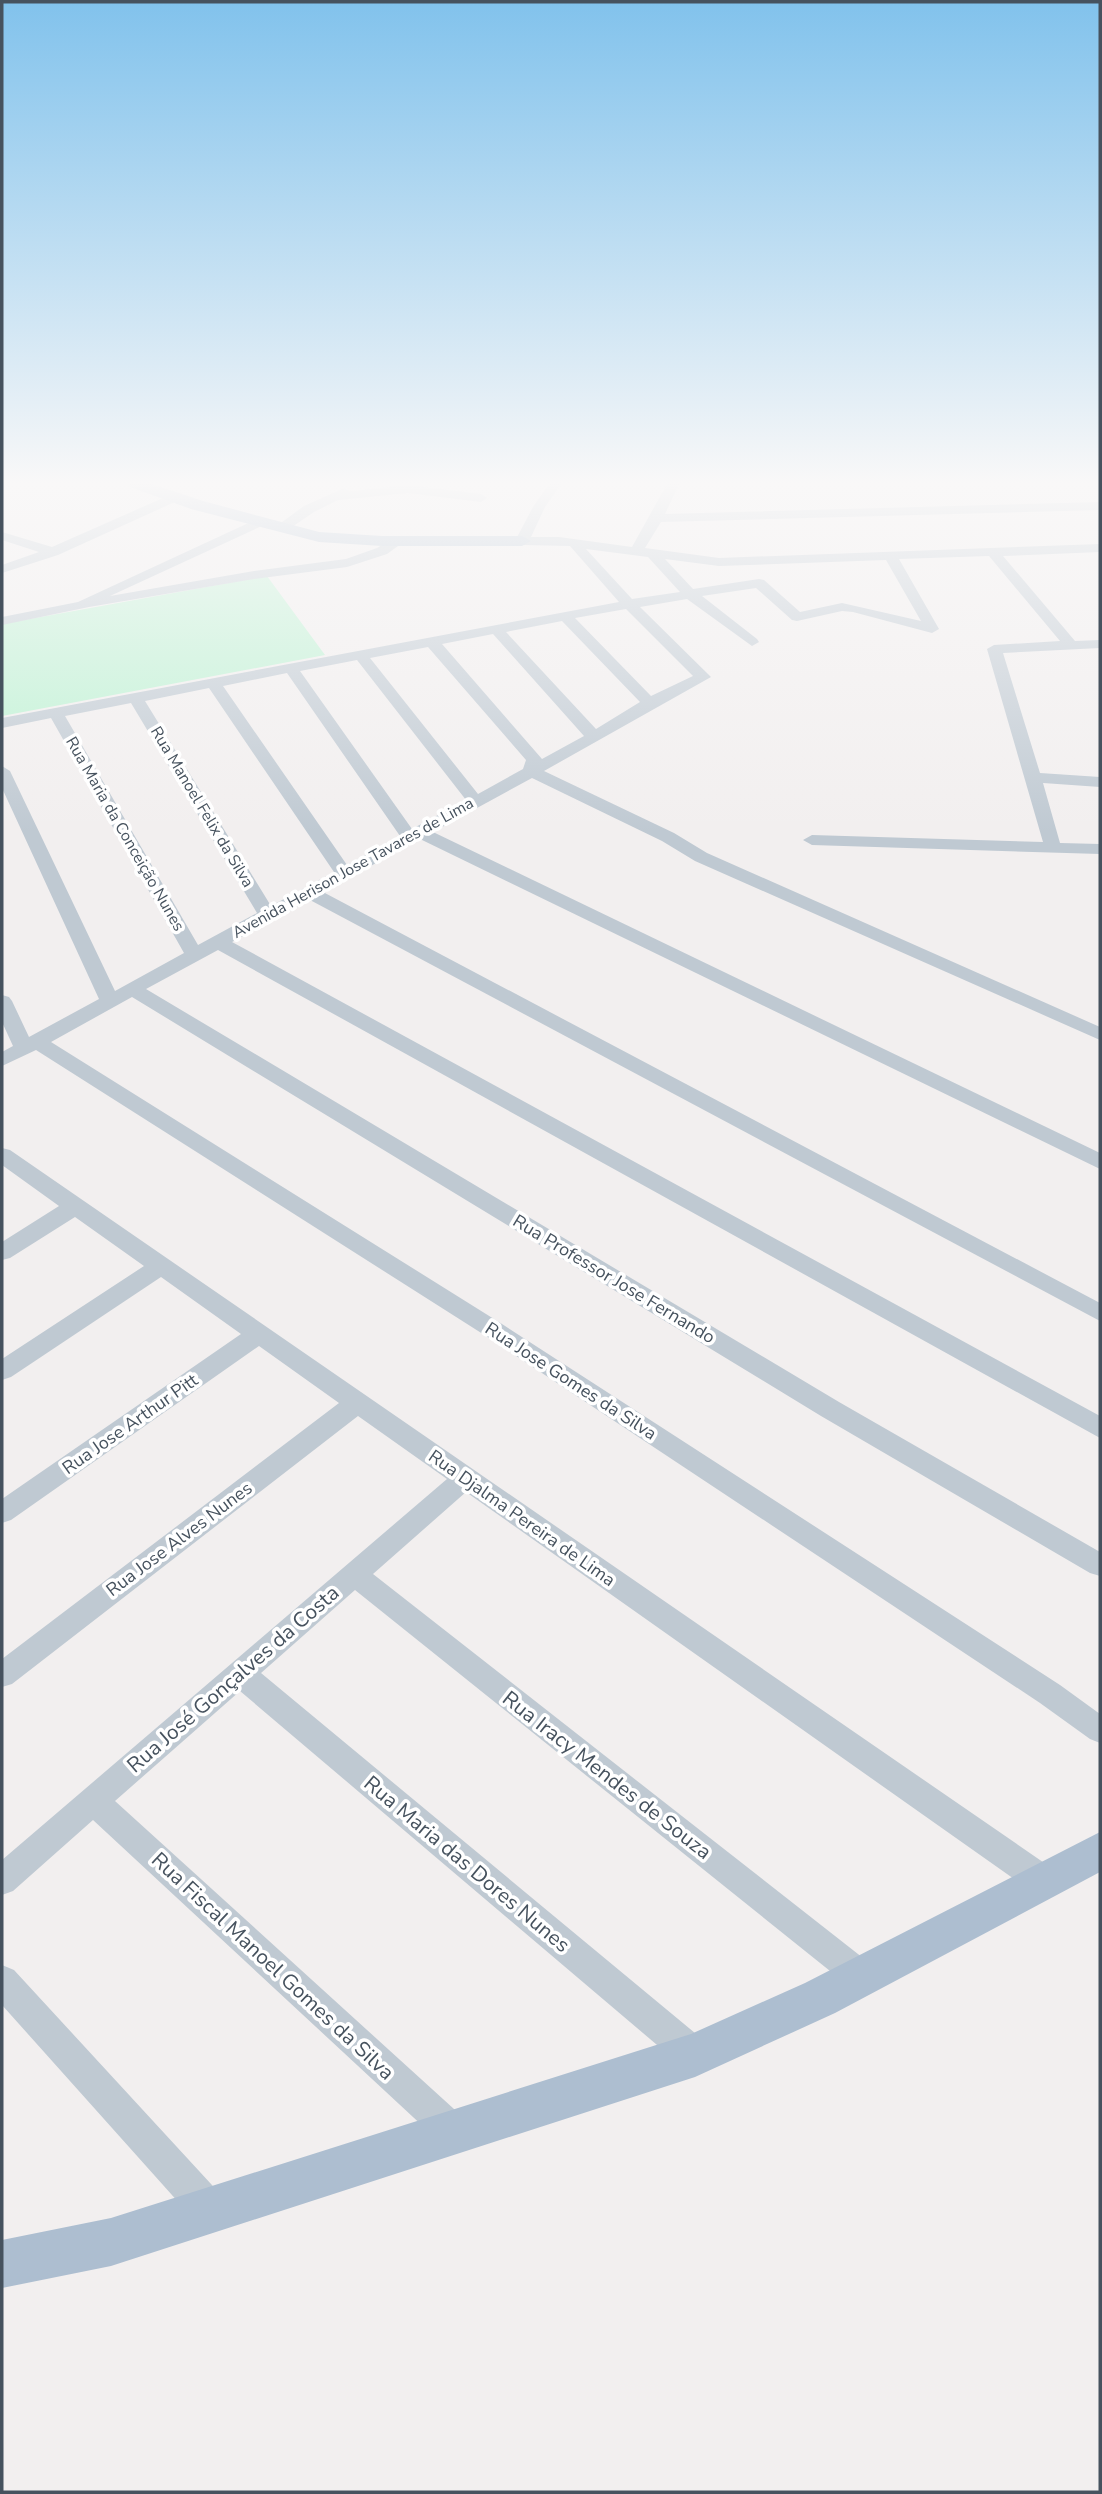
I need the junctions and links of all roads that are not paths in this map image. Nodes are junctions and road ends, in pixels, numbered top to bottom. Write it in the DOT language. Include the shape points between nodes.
graph roads {
  1 [pos="91,600"];
  2 [pos="112,600"];
  3 [pos="626,600"];
  4 [pos="651,600"];
  5 [pos="698,600"];
  6 [pos="778,600"];
  7 [pos="917,600"];
  8 [pos="1034,600"];
  9 [pos="85,603"];
  10 [pos="629,604"];
  11 [pos="566,617"];
  12 [pos="2,621"];
  13 [pos="496,629"];
  14 [pos="752,642"];
  15 [pos="433,643"];
  16 [pos="1100,644"];
  17 [pos="1071,645"];
  18 [pos="362,657"];
  19 [pos="291,669"];
  20 [pos="215,684"];
  21 [pos="136,699"];
  22 [pos="649,703"];
  23 [pos="56,714"];
  24 [pos="2,723"];
  25 [pos="594,737"];
  26 [pos="2,771"];
  27 [pos="531,771"];
  28 [pos="1033,777"];
  29 [pos="1100,782"];
  30 [pos="475,801"];
  31 [pos="414,835"];
  32 [pos="813,840"];
  33 [pos="1053,848"];
  34 [pos="1100,849"];
  35 [pos="344,873"];
  36 [pos="309,892"];
  37 [pos="267,915"];
  38 [pos="217,943"];
  39 [pos="194,955"];
  40 [pos="132,989"];
  41 [pos="2,1000"];
  42 [pos="110,1001"];
  43 [pos="1100,1034"];
  44 [pos="30,1045"];
  45 [pos="2,1060"];
  46 [pos="2,1155"];
  47 [pos="1100,1162"];
  48 [pos="75,1206"];
  49 [pos="2,1252"];
  50 [pos="161,1266"];
  51 [pos="1100,1313"];
  52 [pos="259,1334"];
  53 [pos="2,1371"];
  54 [pos="357,1403"];
  55 [pos="1100,1428"];
  56 [pos="465,1478"];
  57 [pos="2,1513"];
  58 [pos="1100,1565"];
  59 [pos="354,1574"];
  60 [pos="240,1673"];
  61 [pos="2,1675"];
  62 [pos="1100,1730"];
  63 [pos="93,1800"];
  64 [pos="1100,1851"];
  65 [pos="2,1880"];
  66 [pos="1042,1881"];
  67 [pos="861,1976"];
  68 [pos="2,1981"];
  69 [pos="695,2055"];
  70 [pos="453,2131"];
  71 [pos="210,2210"];
  72 [pos="2,2264"];
  1 -- 9 [label="street"];
  2 -- 9 [label="street"];
  3 -- 10 [label="street"];
  4 -- 10 [label="street"];
  5 -- 14 [label="street"];
  6 -- 7 [label="street" via="797,617 854,608 933,629"];
  8 -- 17 [label="street"];
  9 -- 12 [label="street"];
  10 -- 11 [label="street"];
  10 -- 22 [label="street, Avenida Herison Jose Tavares de Lima" via="703,677"];
  11 -- 13 [label="street"];
  11 -- 22 [label="street"];
  13 -- 15 [label="street"];
  13 -- 25 [label="street"];
  15 -- 18 [label="street"];
  15 -- 27 [label="street" via="534,759"];
  16 -- 17 [label="street"];
  17 -- 28 [label="street" via="994,649"];
  18 -- 19 [label="street"];
  18 -- 30 [label="street"];
  19 -- 20 [label="street"];
  19 -- 31 [label="street"];
  20 -- 21 [label="street"];
  20 -- 35 [label="street"];
  21 -- 23 [label="street"];
  21 -- 37 [label="street, Rua Manoel Felix da Silva"];
  22 -- 25 [label="street, Avenida Herison Jose Tavares de Lima"];
  23 -- 24 [label="street"];
  23 -- 39 [label="street, Rua Maria da Conceição Nunes"];
  25 -- 27 [label="street, Avenida Herison Jose Tavares de Lima"];
  26 -- 42 [label="street"];
  27 -- 30 [label="street, Avenida Herison Jose Tavares de Lima"];
  27 -- 43 [label="street" via="701,857"];
  28 -- 29 [label="street"];
  28 -- 33 [label="street"];
  30 -- 31 [label="street, Avenida Herison Jose Tavares de Lima"];
  31 -- 35 [label="street, Avenida Herison Jose Tavares de Lima"];
  31 -- 47 [label="street"];
  32 -- 33 [label="street"];
  33 -- 34 [label="street"];
  35 -- 36 [label="street, Avenida Herison Jose Tavares de Lima"];
  36 -- 37 [label="street, Avenida Herison Jose Tavares de Lima"];
  36 -- 51 [label="street"];
  37 -- 38 [label="street, Avenida Herison Jose Tavares de Lima"];
  38 -- 39 [label="street, Avenida Herison Jose Tavares de Lima"];
  38 -- 55 [label="street"];
  39 -- 40 [label="street, Avenida Herison Jose Tavares de Lima"];
  40 -- 42 [label="street, Avenida Herison Jose Tavares de Lima"];
  40 -- 58 [label="street, Rua Professor Jose Fernando" via="830,1409"];
  41 -- 44 [label="street"];
  42 -- 44 [label="street, Avenida Herison Jose Tavares de Lima"];
  44 -- 45 [label="street, Avenida Herison Jose Tavares de Lima"];
  44 -- 62 [label="street, Rua Jose Gomes da Silva" via="494,1330"];
  46 -- 48 [label="street, Rua Djalma Pereira de Lima"];
  48 -- 49 [label="street"];
  48 -- 50 [label="street, Rua Djalma Pereira de Lima"];
  50 -- 52 [label="street, Rua Djalma Pereira de Lima"];
  50 -- 53 [label="street"];
  52 -- 54 [label="street, Rua Djalma Pereira de Lima"];
  52 -- 57 [label="street, Rua Jose Arthur Pitt"];
  54 -- 56 [label="street, Rua Djalma Pereira de Lima"];
  54 -- 61 [label="street, Rua Jose Alves Nunes"];
  56 -- 59 [label="street, Rua José Gonçalves da Costa"];
  56 -- 66 [label="street, Rua Djalma Pereira de Lima"];
  59 -- 60 [label="street, Rua José Gonçalves da Costa"];
  59 -- 67 [label="street, Rua Iracy Mendes de Souza"];
  60 -- 63 [label="street, Rua José Gonçalves da Costa"];
  60 -- 69 [label="street, Rua Maria das Dores Nunes"];
  63 -- 65 [label="street, Rua José Gonçalves da Costa"];
  63 -- 70 [label="street, Rua Fiscal Manoel Gomes da Silva"];
  64 -- 66 [label="main road"];
  66 -- 67 [label="main road"];
  67 -- 69 [label="main road"];
  68 -- 71 [label="street"];
  69 -- 70 [label="main road"];
  70 -- 71 [label="main road"];
  71 -- 72 [label="main road" via="111,2242"];
}
